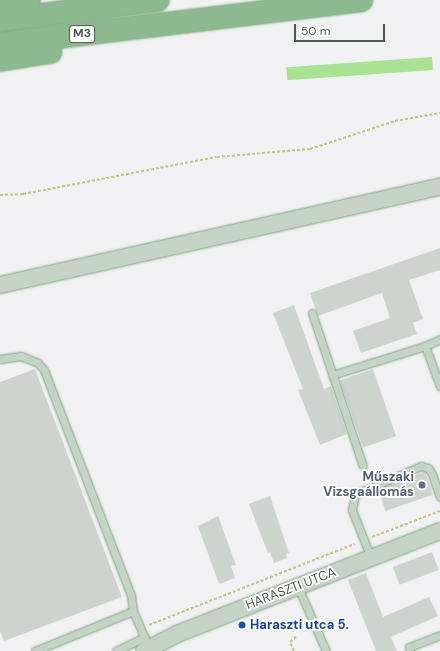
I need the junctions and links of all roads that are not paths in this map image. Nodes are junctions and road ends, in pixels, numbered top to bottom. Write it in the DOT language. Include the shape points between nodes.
graph roads {
  1 [pos="29,0"];
  2 [pos="158,0"];
  3 [pos="361,0"];
  4 [pos="0,3"];
  5 [pos="213,17"];
  6 [pos="0,20"];
  7 [pos="0,44"];
  8 [pos="0,60"];
  9 [pos="440,187"];
  10 [pos="0,285"];
  11 [pos="312,313"];
  12 [pos="440,339"];
  13 [pos="425,346"];
  14 [pos="0,359"];
  15 [pos="332,375"];
  16 [pos="440,386"];
  17 [pos="363,466"];
  18 [pos="440,496"];
  19 [pos="440,531"];
  20 [pos="371,558"];
  21 [pos="298,586"];
  22 [pos="133,611"];
  23 [pos="440,636"];
  24 [pos="146,645"];
  25 [pos="35,651"];
  26 [pos="116,651"];
  27 [pos="326,651"];
  28 [pos="410,651"];
  1 -- 4 [label="highway"];
  2 -- 6 [label="highway, M3"];
  3 -- 5 [label="highway, M3"];
  5 -- 7 [label="highway, M3"];
  5 -- 8 [label="highway" via="140,38"];
  9 -- 10 [label="street"];
  11 -- 15 [label="lane"];
  12 -- 13 [label="lane"];
  13 -- 15 [label="lane"];
  13 -- 16 [label="lane"];
  14 -- 22 [label="lane" via="21,356 38,363 44,370 131,595"];
  15 -- 17 [label="lane"];
  18 -- 20 [label="lane" via="432,474 428,468 421,466 355,494 352,510"];
  19 -- 20 [label="street, HARASZTI UTCA"];
  20 -- 21 [label="street, HARASZTI UTCA"];
  21 -- 24 [label="street, HARASZTI UTCA"];
  21 -- 27 [label="lane"];
  22 -- 24 [label="lane"];
  22 -- 25 [label="lane"];
  23 -- 28 [label="lane" via="409,647"];
  24 -- 26 [label="lane"];
}
